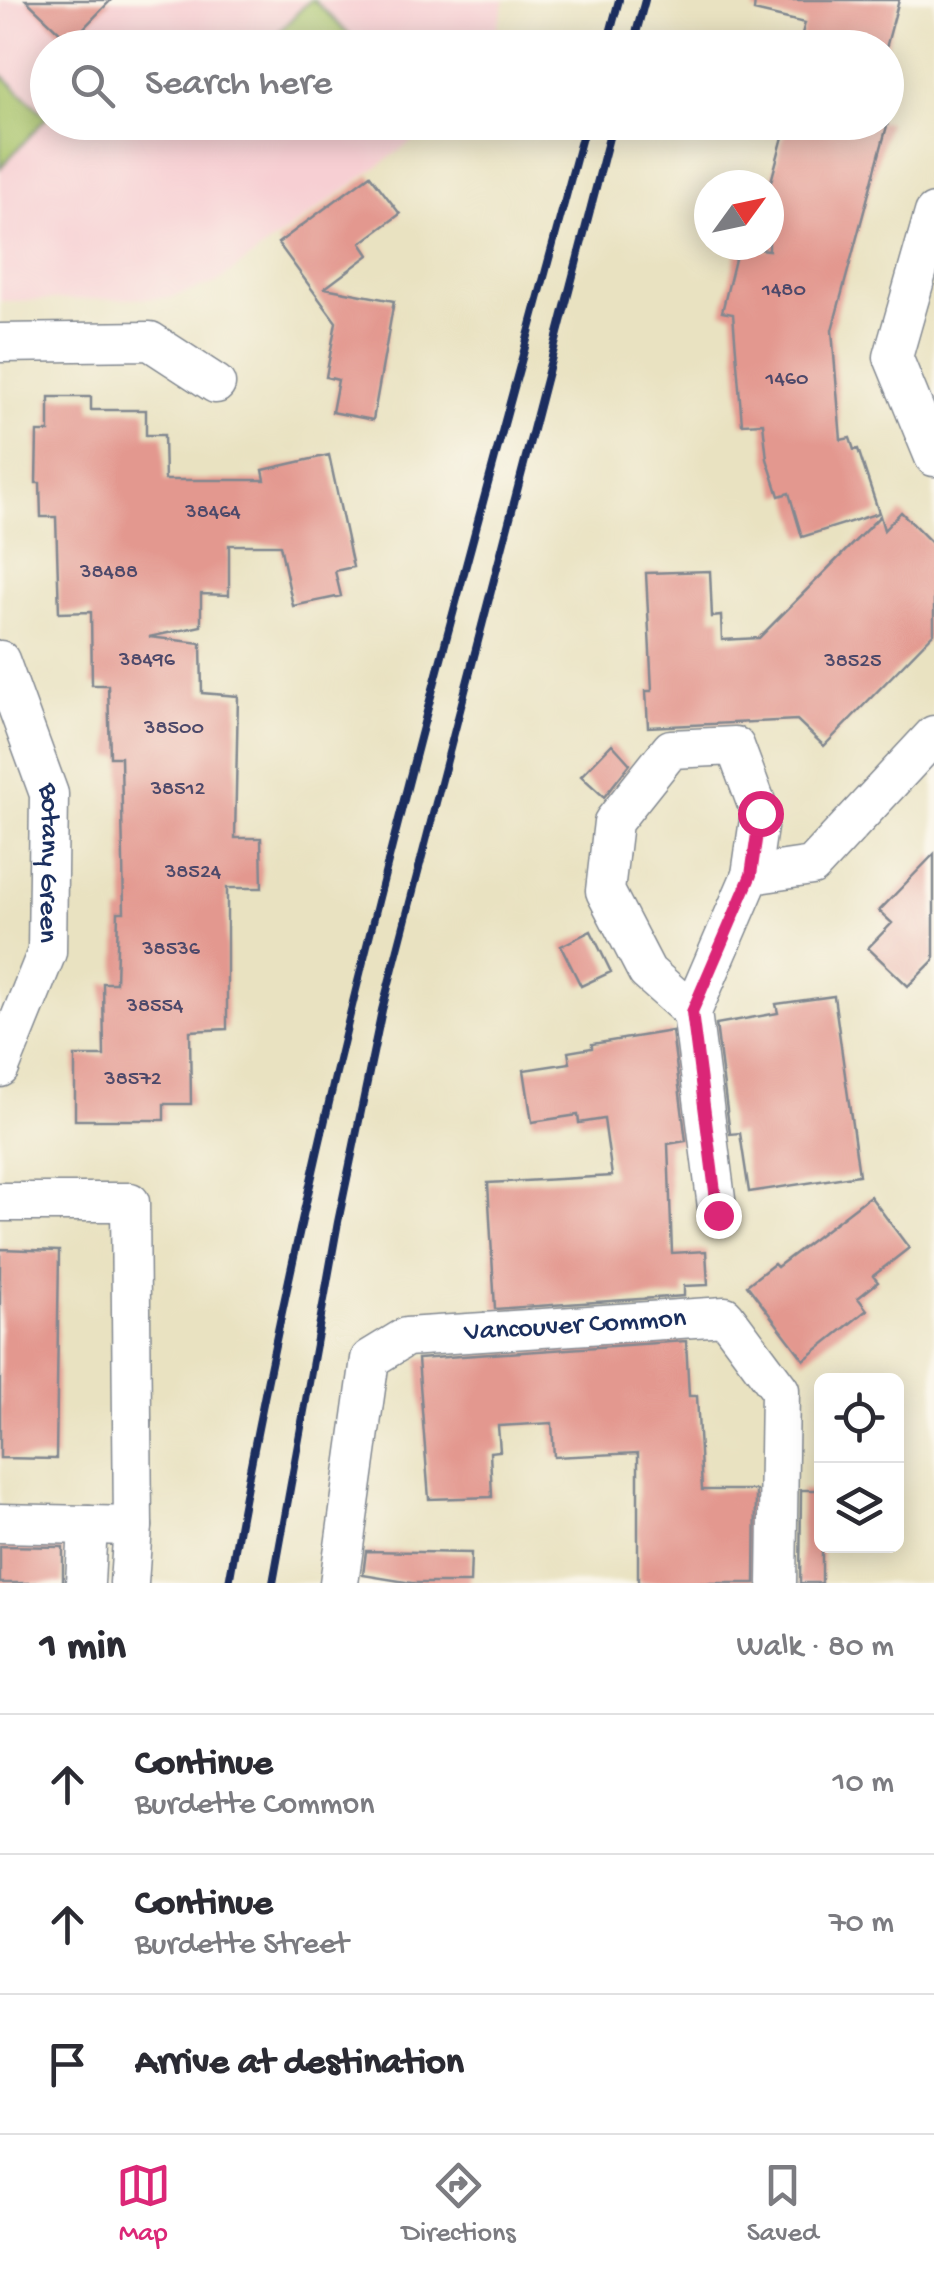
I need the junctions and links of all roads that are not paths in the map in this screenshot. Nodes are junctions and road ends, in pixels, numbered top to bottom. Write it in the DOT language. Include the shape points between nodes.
graph roads {
  1 [pos="934,213"];
  2 [pos="0,343"];
  3 [pos="216,384"];
  4 [pos="934,458"];
  5 [pos="0,660"];
  6 [pos="934,735"];
  7 [pos="751,875"];
  8 [pos="692,1012"];
  9 [pos="0,1068"];
  10 [pos="0,1202"];
  11 [pos="718,1215"];
  12 [pos="0,1523"];
  13 [pos="88,1525"];
  14 [pos="133,1526"];
  15 [pos="85,1583"];
  16 [pos="129,1583"];
  17 [pos="339,1583"];
  18 [pos="777,1583"];
  1 -- 4 [label="street" via="893,356"];
  2 -- 3 [label="street" via="150,341"];
  5 -- 9 [label="street, Botany Green" via="48,794 47,952"];
  6 -- 7 [label="street" via="812,866"];
  7 -- 8 [label="street"];
  7 -- 8 [label="street" via="760,813 735,746 671,748 613,822 606,891 648,972"];
  8 -- 11 [label="street"];
  10 -- 14 [label="street" via="130,1202"];
  12 -- 13 [label="street"];
  13 -- 14 [label="street"];
  13 -- 15 [label="street"];
  14 -- 16 [label="street"];
  17 -- 18 [label="street, Vancouver Common" via="370,1359 406,1336 725,1316 780,1390"];
}
